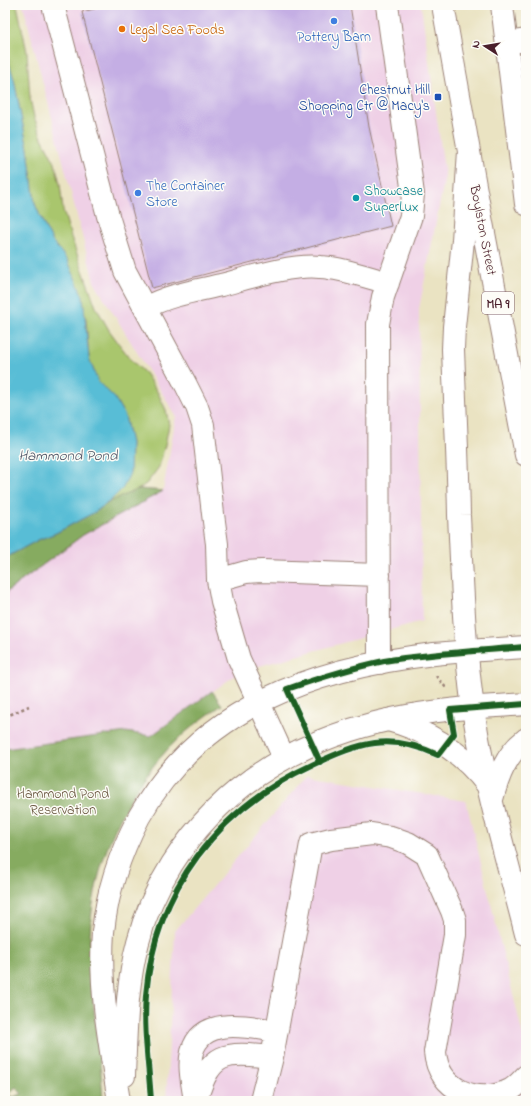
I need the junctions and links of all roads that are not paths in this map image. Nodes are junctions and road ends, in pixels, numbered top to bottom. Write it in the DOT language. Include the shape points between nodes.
graph roads {
  1 [pos="53,5"];
  2 [pos="388,5"];
  3 [pos="502,5"];
  4 [pos="442,11"];
  5 [pos="517,42"];
  6 [pos="469,151"];
  7 [pos="524,166"];
  8 [pos="526,204"];
  9 [pos="388,283"];
  10 [pos="145,308"];
  11 [pos="526,455"];
  12 [pos="379,574"];
  13 [pos="218,580"];
  14 [pos="526,647"];
  15 [pos="467,651"];
  16 [pos="379,662"];
  17 [pos="258,702"];
  18 [pos="526,704"];
  19 [pos="473,708"];
  20 [pos="388,720"];
  21 [pos="526,739"];
  22 [pos="284,758"];
  23 [pos="490,794"];
  24 [pos="526,934"];
  25 [pos="276,1031"];
  26 [pos="272,1057"];
  27 [pos="526,1076"];
  28 [pos="119,1101"];
  29 [pos="123,1101"];
  30 [pos="196,1101"];
  31 [pos="260,1101"];
  1 -- 10 [label="main road" via="119,255"];
  2 -- 9 [label="main road" via="413,194 411,216"];
  3 -- 5 [label="main road"];
  4 -- 6 [label="main road, Boylston Street / MA 9"];
  5 -- 7 [label="main road"];
  6 -- 11 [label="main road, Boylston Street / MA 9"];
  6 -- 15 [label="main road" via="453,349 462,589"];
  7 -- 8 [label="main road"];
  9 -- 10 [label="main road" via="318,266 296,268 162,299"];
  9 -- 12 [label="main road" via="381,303 378,324"];
  10 -- 13 [label="main road" via="197,407 203,425 217,544"];
  12 -- 13 [label="main road" via="262,570"];
  12 -- 16 [label="main road"];
  13 -- 17 [label="main road" via="232,638"];
  14 -- 15 [label="main road"];
  15 -- 16 [label="main road"];
  15 -- 19 [label="main road"];
  16 -- 17 [label="main road" via="298,685"];
  17 -- 22 [label="main road"];
  17 -- 28 [label="main road" via="223,723 195,746 170,772 148,801 130,833 117,866 106,912 102,978 106,1025"];
  18 -- 19 [label="main road"];
  19 -- 20 [label="main road" via="434,711"];
  19 -- 23 [label="main road"];
  20 -- 22 [label="main road" via="329,737"];
  20 -- 23 [label="main road" via="418,730 446,745 480,774"];
  21 -- 23 [label="main road" via="519,744 505,764"];
  22 -- 29 [label="main road" via="235,792 203,822 165,876 149,909 130,976 126,1011"];
  23 -- 24 [label="main road"];
  25 -- 26 [label="main road"];
  25 -- 27 [label="main road" via="311,844 372,834 391,837 408,842 427,855 452,911 455,927 435,1052 437,1068 451,1086 464,1093 481,1097 496,1096 509,1091"];
  25 -- 30 [label="main road" via="228,1026 207,1032 192,1052"];
  26 -- 30 [label="main road" via="236,1055 216,1060 202,1080"];
  26 -- 31 [label="main road"];
}
